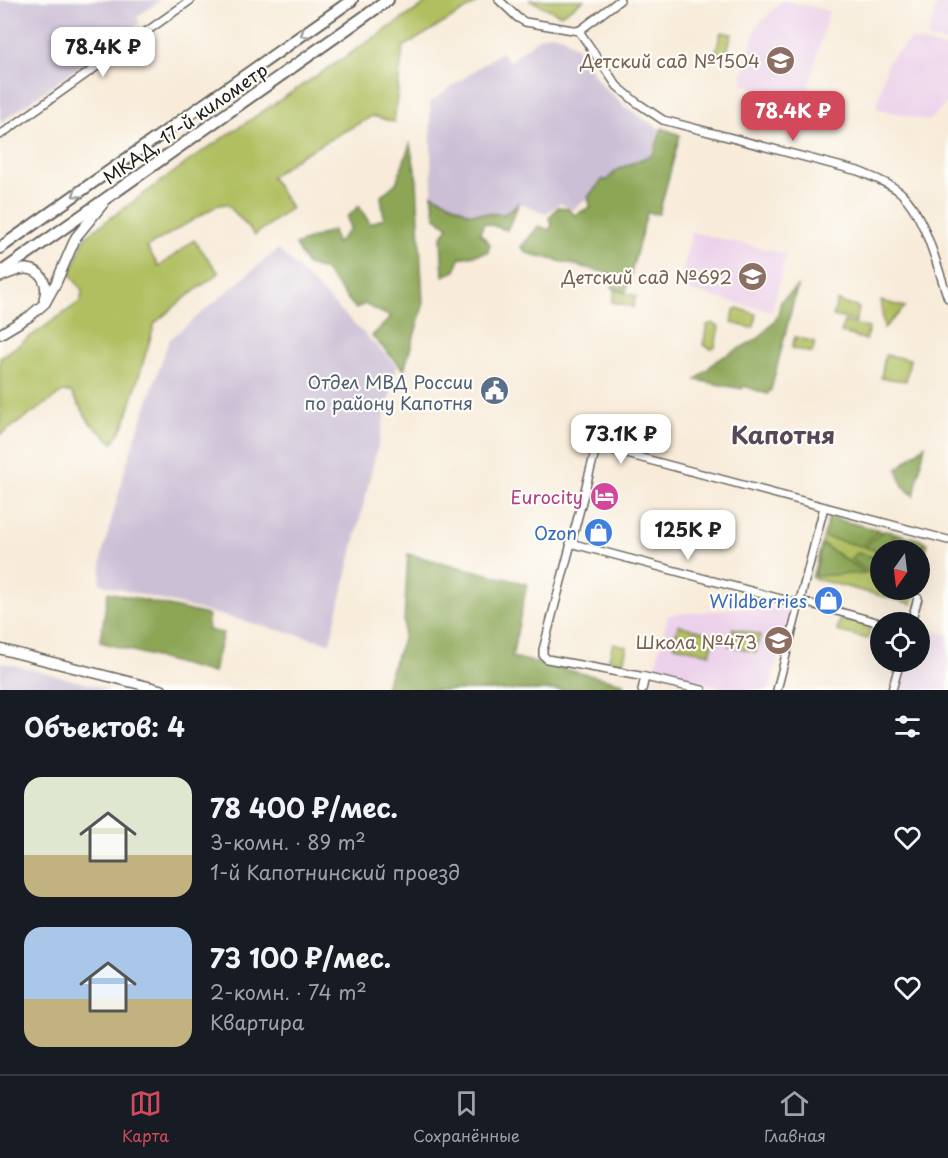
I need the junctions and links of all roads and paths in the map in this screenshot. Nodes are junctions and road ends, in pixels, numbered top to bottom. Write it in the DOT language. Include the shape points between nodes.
graph roads {
  1 [pos="191,0"];
  2 [pos="352,0"];
  3 [pos="388,0"];
  4 [pos="499,0"];
  5 [pos="620,0"];
  6 [pos="579,31"];
  7 [pos="0,135"];
  8 [pos="116,192"];
  9 [pos="0,248"];
  10 [pos="0,275"];
  11 [pos="948,298"];
  12 [pos="39,309"];
  13 [pos="0,334"];
  14 [pos="824,507"];
  15 [pos="948,540"];
  16 [pos="570,543"];
  17 [pos="800,603"];
  18 [pos="870,620"];
  19 [pos="0,649"];
  20 [pos="897,672"];
  21 [pos="645,677"];
  22 [pos="162,690"];
  23 [pos="642,690"];
  24 [pos="702,690"];
  25 [pos="777,690"];
  26 [pos="892,690"];
  1 -- 7 [label="street"];
  2 -- 9 [label="highway, МКАД, 17-й километр, one-way"];
  3 -- 8 [label="highway, МКАД, 17-й километр"];
  4 -- 6 [label="street" via="525,22"];
  5 -- 6 [label="street"];
  6 -- 11 [label="street" via="617,86 663,120 858,171 889,184 913,207"];
  8 -- 10 [label="highway, МКАД, 17-й километр"];
  8 -- 12 [label="main road" via="76,237 49,298"];
  10 -- 12 [label="main road" via="25,269 41,275 46,293"];
  12 -- 13 [label="main road"];
  14 -- 15 [label="street"];
  14 -- 16 [label="street" via="602,449 595,452"];
  14 -- 17 [label="street"];
  16 -- 17 [label="street"];
  16 -- 21 [label="street" via="543,656"];
  17 -- 18 [label="street"];
  17 -- 25 [label="street"];
  19 -- 22 [label="main road"];
  20 -- 26 [label="street"];
  21 -- 23 [label="street"];
  21 -- 24 [label="street"];
}
